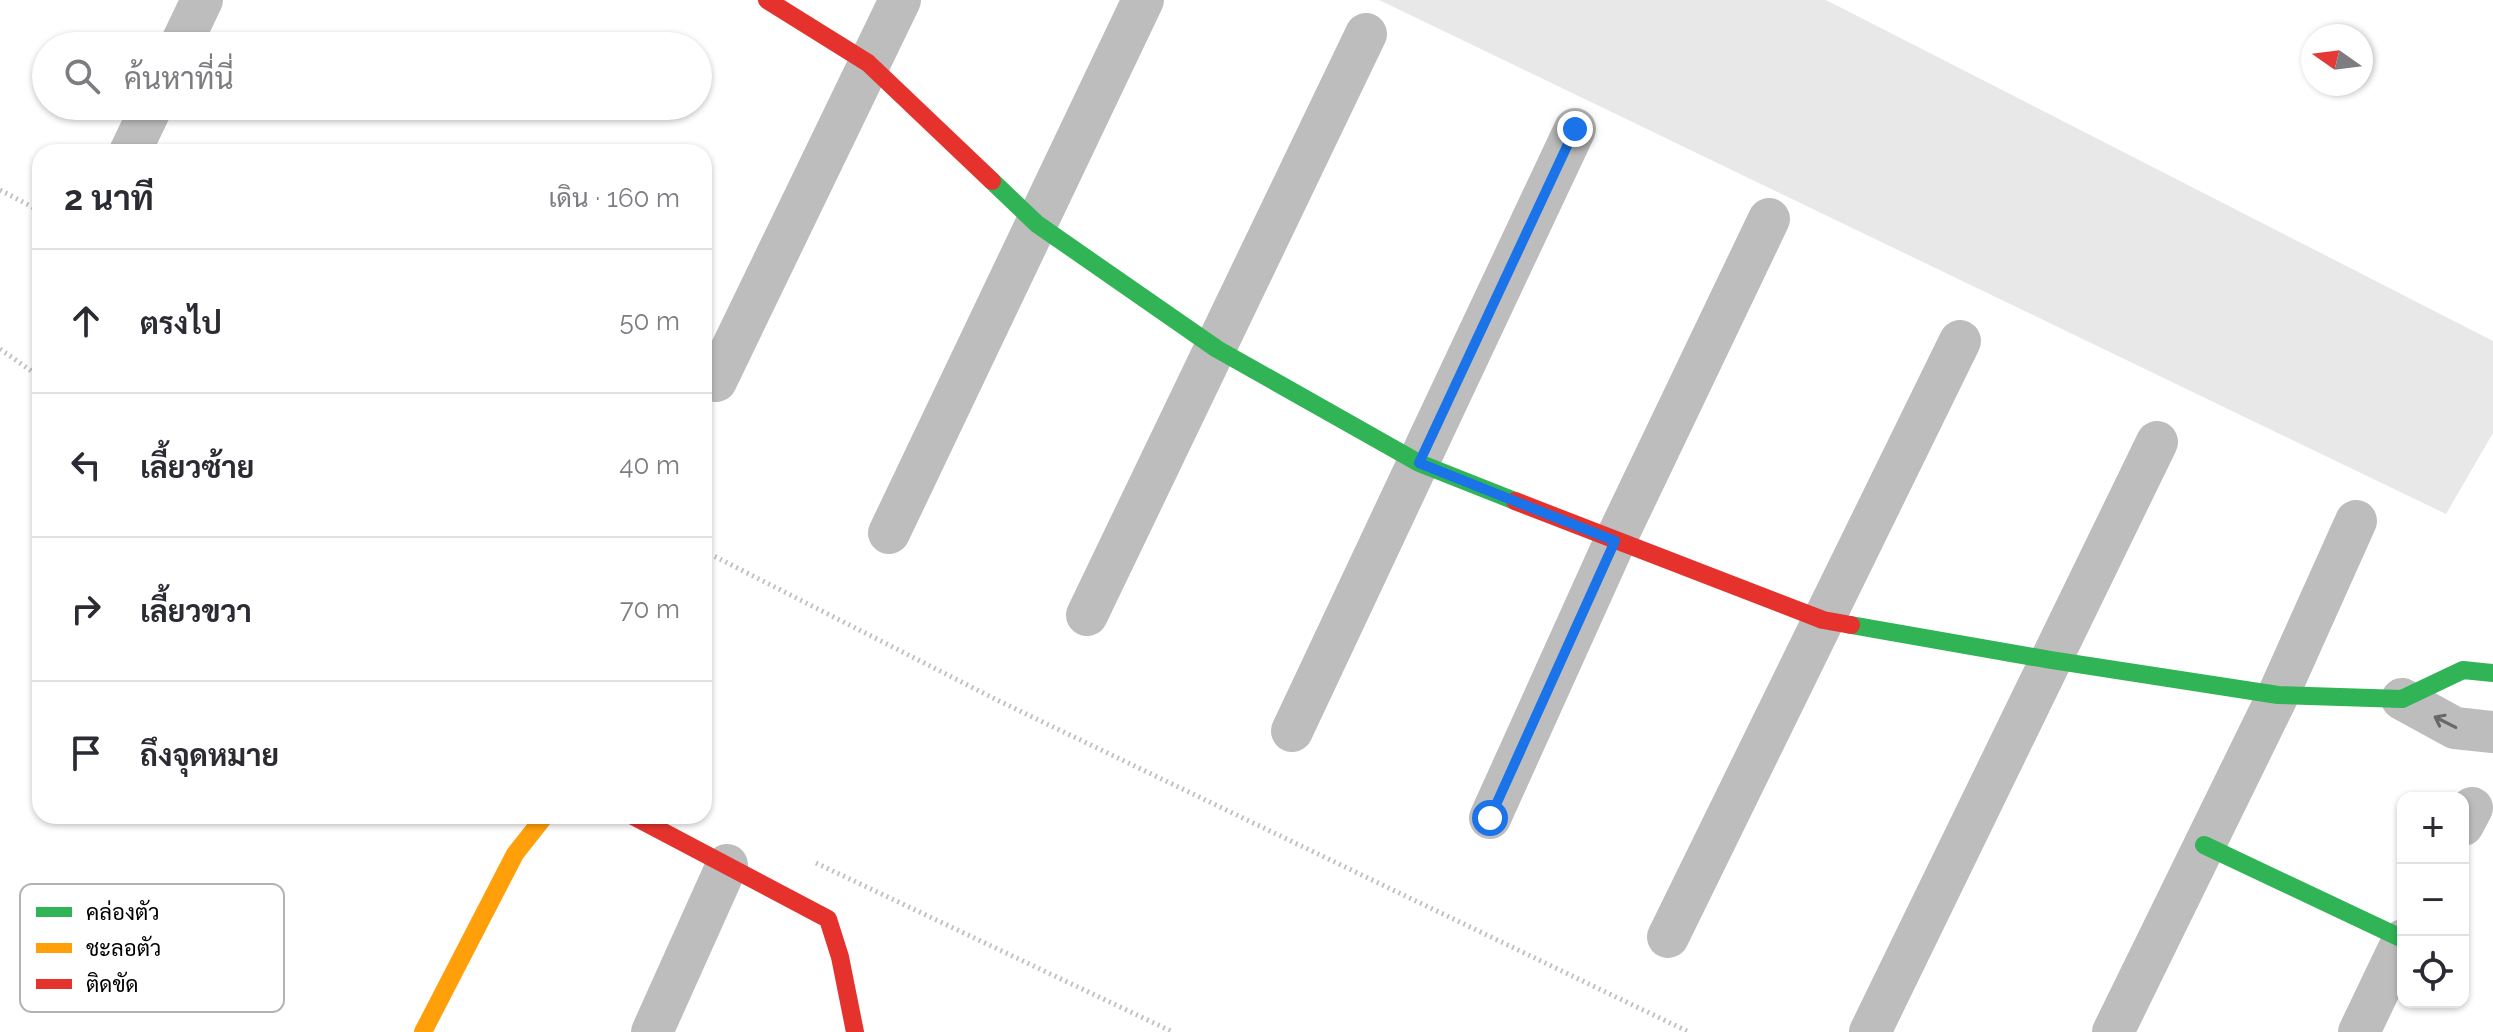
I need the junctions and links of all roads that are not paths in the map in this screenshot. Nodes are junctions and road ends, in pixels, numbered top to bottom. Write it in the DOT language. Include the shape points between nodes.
graph roads {
  1 [pos="202,0"];
  2 [pos="767,0"];
  3 [pos="900,0"];
  4 [pos="1143,0"];
  5 [pos="187,32"];
  6 [pos="1366,34"];
  7 [pos="868,63"];
  8 [pos="145,120"];
  9 [pos="1575,129"];
  10 [pos="134,144"];
  11 [pos="1769,219"];
  12 [pos="1037,224"];
  13 [pos="1960,341"];
  14 [pos="1217,349"];
  15 [pos="716,381"];
  16 [pos="2157,442"];
  17 [pos="1419,463"];
  18 [pos="2356,521"];
  19 [pos="889,533"];
  20 [pos="1615,541"];
  21 [pos="1087,615"];
  22 [pos="1823,620"];
  23 [pos="2051,660"];
  24 [pos="2493,673"];
  25 [pos="2278,695"];
  26 [pos="2402,699"];
  27 [pos="1292,731"];
  28 [pos="2493,732"];
  29 [pos="1490,818"];
  30 [pos="539,824"];
  31 [pos="648,824"];
  32 [pos="2204,845"];
  33 [pos="727,865"];
  34 [pos="2397,936"];
  35 [pos="1668,937"];
  36 [pos="2397,952"];
  37 [pos="423,1032"];
  38 [pos="652,1032"];
  39 [pos="855,1032"];
  40 [pos="1870,1032"];
  41 [pos="2113,1032"];
  42 [pos="2359,1032"];
  1 -- 5 [label="street"];
  2 -- 7 [label="street"];
  3 -- 7 [label="street"];
  4 -- 12 [label="street"];
  6 -- 14 [label="street"];
  7 -- 12 [label="street"];
  7 -- 15 [label="street"];
  8 -- 10 [label="street"];
  9 -- 17 [label="street"];
  11 -- 20 [label="street"];
  12 -- 14 [label="street"];
  12 -- 19 [label="street"];
  13 -- 22 [label="street"];
  14 -- 17 [label="street"];
  14 -- 21 [label="street"];
  16 -- 23 [label="street"];
  17 -- 20 [label="street"];
  17 -- 27 [label="street"];
  18 -- 25 [label="street"];
  20 -- 22 [label="street"];
  20 -- 29 [label="street"];
  22 -- 23 [label="street"];
  22 -- 35 [label="street"];
  23 -- 25 [label="street"];
  23 -- 40 [label="street"];
  24 -- 26 [label="street" via="2463,670"];
  25 -- 26 [label="street"];
  25 -- 32 [label="street"];
  28 -- 26 [label="street, one-way" via="2455,728"];
  30 -- 37 [label="street" via="515,854"];
  31 -- 33 [label="street"];
  32 -- 34 [label="street"];
  32 -- 41 [label="street"];
  33 -- 38 [label="street"];
  33 -- 39 [label="street" via="828,919"];
  36 -- 42 [label="street"];
}
